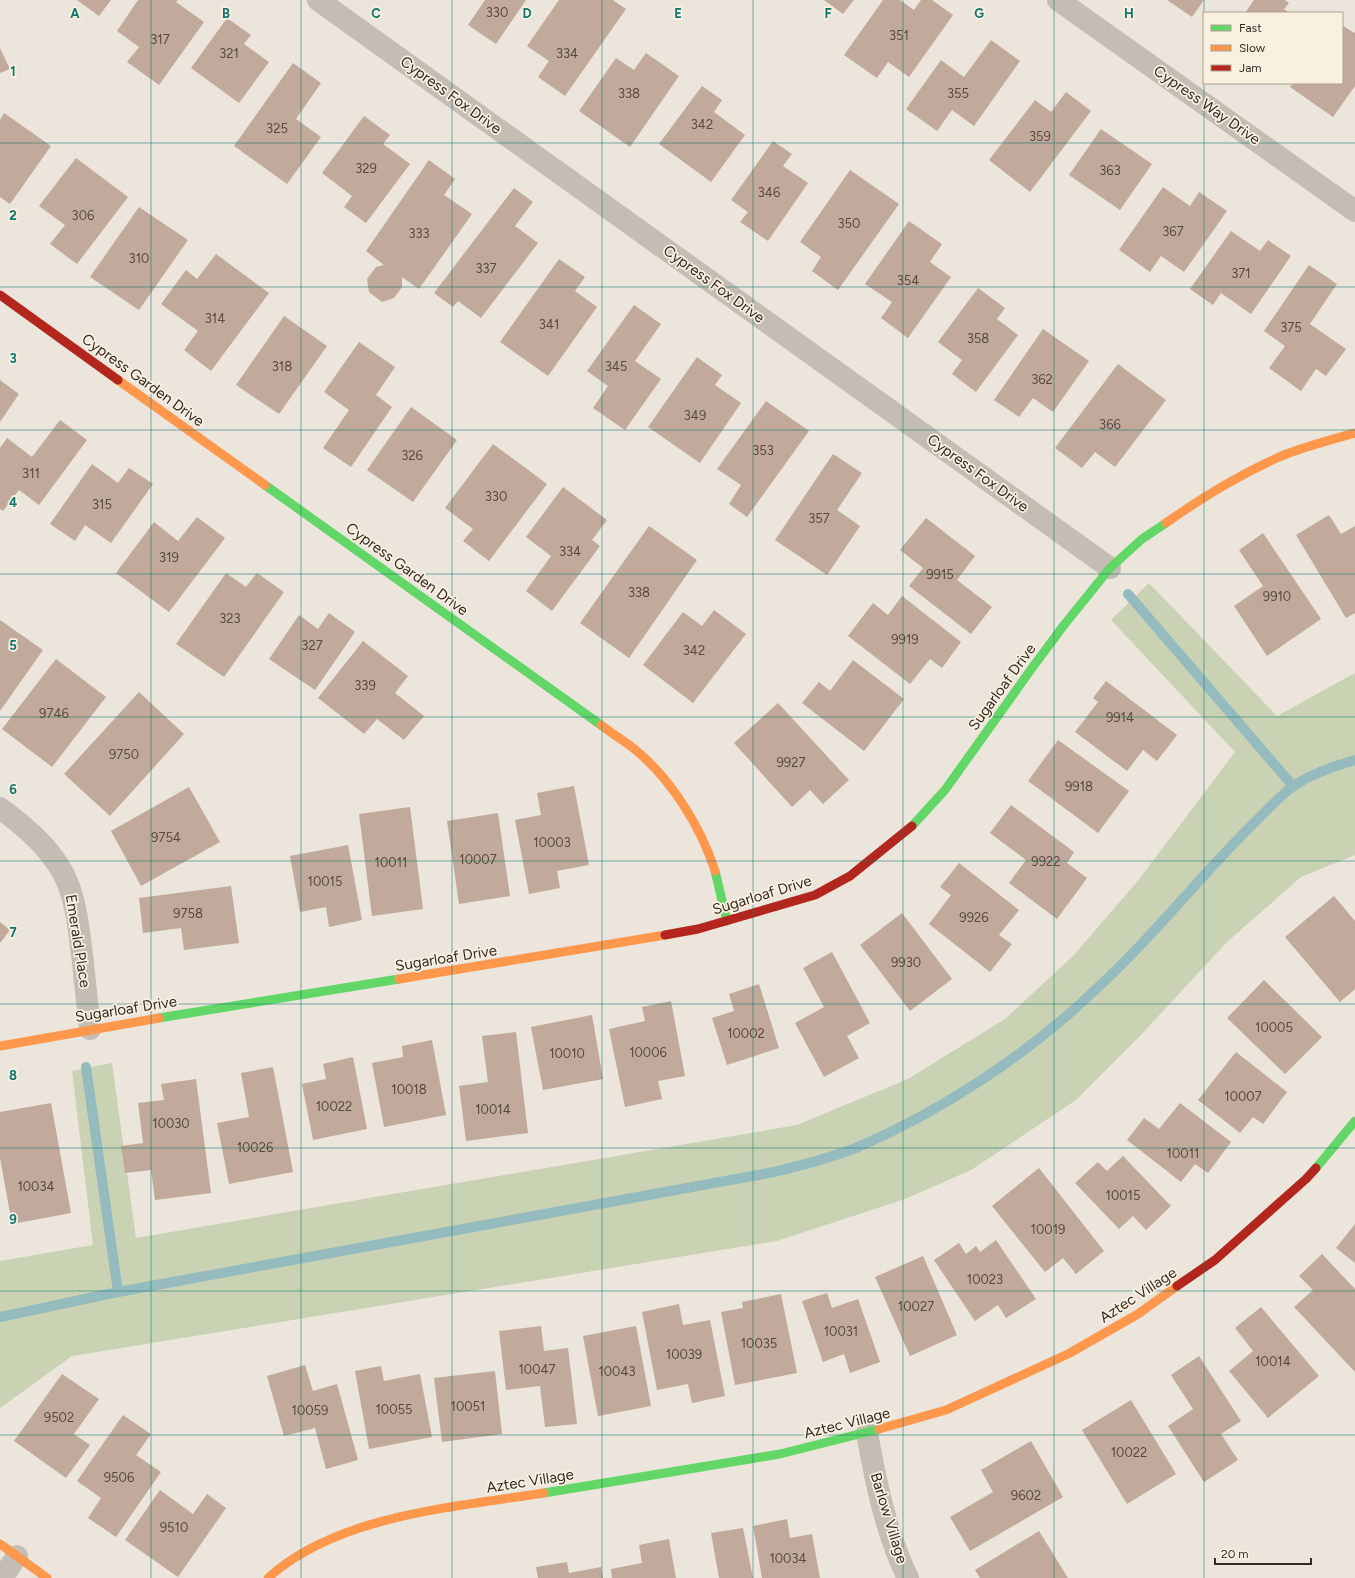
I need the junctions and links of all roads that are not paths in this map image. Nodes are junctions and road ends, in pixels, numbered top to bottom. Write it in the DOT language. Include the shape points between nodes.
graph roads {
  1 [pos="318,0"];
  2 [pos="1058,0"];
  3 [pos="1355,211"];
  4 [pos="0,295"];
  5 [pos="1355,433"];
  6 [pos="1110,568"];
  7 [pos="0,808"];
  8 [pos="727,921"];
  9 [pos="90,1029"];
  10 [pos="0,1046"];
  11 [pos="1355,1121"];
  12 [pos="867,1433"];
  13 [pos="0,1544"];
  14 [pos="17,1556"];
  15 [pos="2,1578"];
  16 [pos="47,1578"];
  17 [pos="268,1578"];
  18 [pos="908,1578"];
  1 -- 6 [label="street, Cypress Fox Drive"];
  2 -- 3 [label="street, Cypress Way Drive"];
  4 -- 8 [label="street, Cypress Garden Drive" via="634,749 680,798 698,828 717,876"];
  5 -- 6 [label="street, Sugarloaf Drive" via="1280,457 1230,481 1142,539"];
  6 -- 8 [label="street, Sugarloaf Drive" via="1032,668 945,790 912,826 850,876 815,895"];
  7 -- 9 [label="street, Emerald Place" via="45,847 68,886 80,937"];
  8 -- 9 [label="street, Sugarloaf Drive" via="629,942"];
  9 -- 10 [label="street, Sugarloaf Drive"];
  11 -- 12 [label="street, Aztec Village" via="1306,1179 1215,1260 1138,1314 1068,1354 946,1410"];
  12 -- 17 [label="street, Aztec Village" via="780,1454 384,1520 322,1542 297,1555"];
  12 -- 18 [label="street, Barlow Village" via="884,1513"];
  13 -- 14 [label="street"];
  14 -- 15 [label="street"];
  14 -- 16 [label="street"];
}
